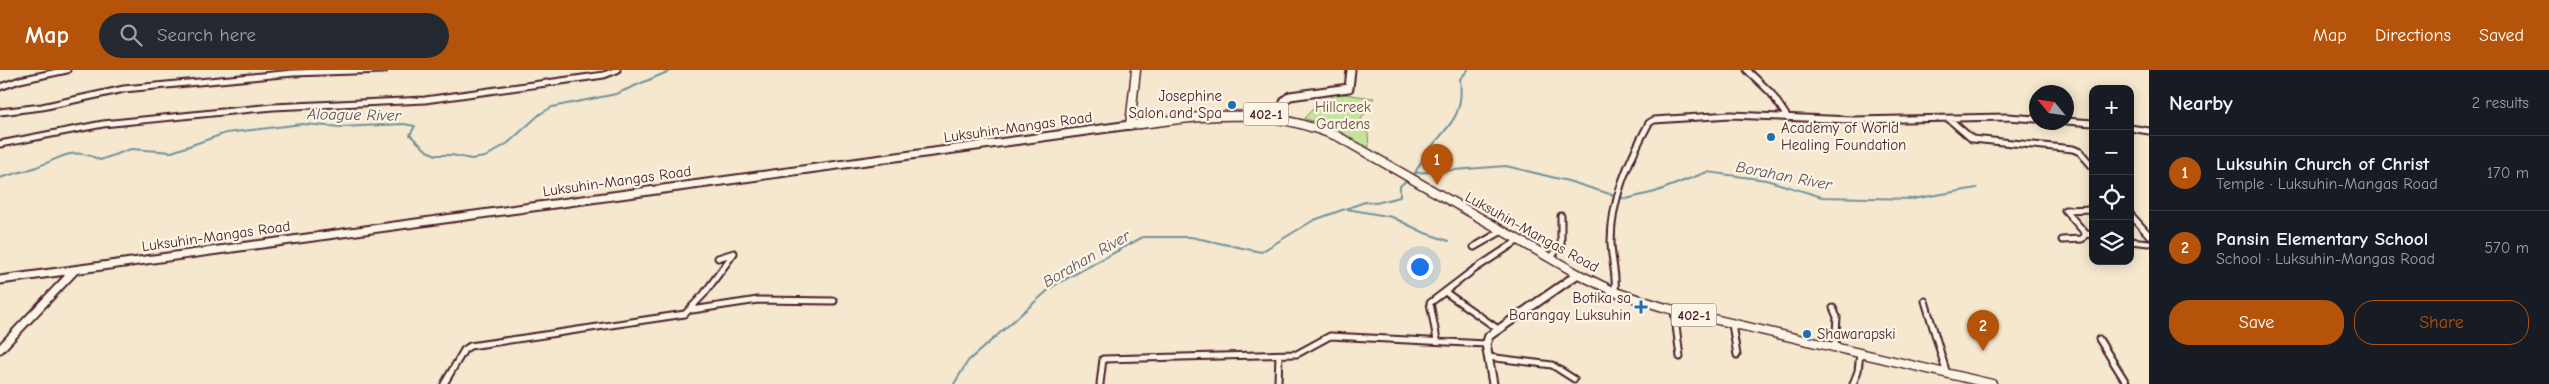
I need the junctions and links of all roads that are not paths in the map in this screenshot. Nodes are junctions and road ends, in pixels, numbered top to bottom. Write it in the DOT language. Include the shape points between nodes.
graph roads {
  1 [pos="67,70"];
  2 [pos="384,70"];
  3 [pos="617,70"];
  4 [pos="1136,70"];
  5 [pos="1351,70"];
  6 [pos="1746,70"];
  7 [pos="604,73"];
  8 [pos="0,87"];
  9 [pos="0,112"];
  10 [pos="1278,116"];
  11 [pos="1788,118"];
  12 [pos="1949,119"];
  13 [pos="2029,119"];
  14 [pos="2074,122"];
  15 [pos="2089,123"];
  16 [pos="1130,125"];
  17 [pos="2134,129"];
  18 [pos="2149,132"];
  19 [pos="0,144"];
  20 [pos="2089,162"];
  21 [pos="2089,209"];
  22 [pos="1561,216"];
  23 [pos="2134,218"];
  24 [pos="1502,231"];
  25 [pos="2086,234"];
  26 [pos="2089,234"];
  27 [pos="2149,235"];
  28 [pos="1519,240"];
  29 [pos="2062,240"];
  30 [pos="2134,241"];
  31 [pos="2149,243"];
  32 [pos="1474,248"];
  33 [pos="718,258"];
  34 [pos="1551,258"];
  35 [pos="75,269"];
  36 [pos="1578,274"];
  37 [pos="0,280"];
  38 [pos="1445,292"];
  39 [pos="1615,292"];
  40 [pos="834,301"];
  41 [pos="1925,301"];
  42 [pos="1833,308"];
  43 [pos="691,310"];
  44 [pos="1674,310"];
  45 [pos="1732,324"];
  46 [pos="1498,329"];
  47 [pos="2099,338"];
  48 [pos="1437,340"];
  49 [pos="1486,344"];
  50 [pos="1835,348"];
  51 [pos="0,349"];
  52 [pos="1860,353"];
  53 [pos="1278,355"];
  54 [pos="1737,355"];
  55 [pos="1488,357"];
  56 [pos="1680,357"];
  57 [pos="1947,374"];
  58 [pos="1574,379"];
  59 [pos="1278,381"];
  60 [pos="444,384"];
  61 [pos="1100,384"];
  62 [pos="1493,384"];
  63 [pos="1853,384"];
  64 [pos="1992,384"];
  65 [pos="2127,384"];
  1 -- 8 [label="street"];
  2 -- 9 [label="street" via="293,73 124,89 42,107"];
  3 -- 7 [label="street"];
  4 -- 16 [label="main road"];
  5 -- 10 [label="main road" via="1349,88 1290,96"];
  6 -- 11 [label="street" via="1771,93"];
  7 -- 19 [label="street" via="425,100 273,107 112,123"];
  10 -- 16 [label="main road, Luksuhin-Mangas Road / 402-1" via="1219,114"];
  10 -- 24 [label="main road, Luksuhin-Mangas Road / 402-1" via="1324,130"];
  11 -- 12 [label="street"];
  11 -- 39 [label="street" via="1730,115 1649,123 1630,158 1617,196 1610,240 1616,270"];
  12 -- 13 [label="street"];
  12 -- 20 [label="street" via="1972,139 2073,149"];
  14 -- 15 [label="street"];
  16 -- 35 [label="main road, Luksuhin-Mangas Road / 402-1"];
  17 -- 18 [label="street"];
  21 -- 25 [label="street" via="2066,210"];
  22 -- 34 [label="street" via="1562,244"];
  23 -- 27 [label="street"];
  24 -- 28 [label="main road, Luksuhin-Mangas Road / 402-1"];
  24 -- 32 [label="street"];
  25 -- 26 [label="street"];
  25 -- 29 [label="street" via="2082,239"];
  28 -- 34 [label="main road, Luksuhin-Mangas Road / 402-1"];
  28 -- 38 [label="street"];
  30 -- 31 [label="street"];
  33 -- 43 [label="street" via="734,253"];
  34 -- 36 [label="main road, Luksuhin-Mangas Road / 402-1"];
  35 -- 37 [label="main road, Luksuhin-Mangas Road / 402-1"];
  35 -- 51 [label="main road"];
  36 -- 39 [label="main road, Luksuhin-Mangas Road / 402-1"];
  36 -- 46 [label="main road"];
  38 -- 46 [label="street"];
  38 -- 48 [label="street" via="1430,303"];
  39 -- 44 [label="main road, Luksuhin-Mangas Road / 402-1"];
  40 -- 43 [label="street" via="758,300"];
  41 -- 57 [label="street"];
  42 -- 50 [label="street" via="1837,317"];
  43 -- 60 [label="street" via="685,314 470,346 464,350"];
  44 -- 45 [label="main road, Luksuhin-Mangas Road / 402-1"];
  44 -- 56 [label="street"];
  45 -- 50 [label="main road, Luksuhin-Mangas Road / 402-1"];
  45 -- 54 [label="street"];
  46 -- 49 [label="main road"];
  47 -- 65 [label="street"];
  48 -- 49 [label="street"];
  48 -- 53 [label="street" via="1330,336 1305,351"];
  49 -- 55 [label="main road"];
  50 -- 52 [label="main road, Luksuhin-Mangas Road / 402-1"];
  52 -- 57 [label="main road, Luksuhin-Mangas Road / 402-1"];
  52 -- 63 [label="street"];
  53 -- 59 [label="street"];
  53 -- 61 [label="street" via="1103,359"];
  55 -- 58 [label="street" via="1552,365"];
  55 -- 62 [label="main road"];
  57 -- 64 [label="main road, Luksuhin-Mangas Road / 402-1"];
}
